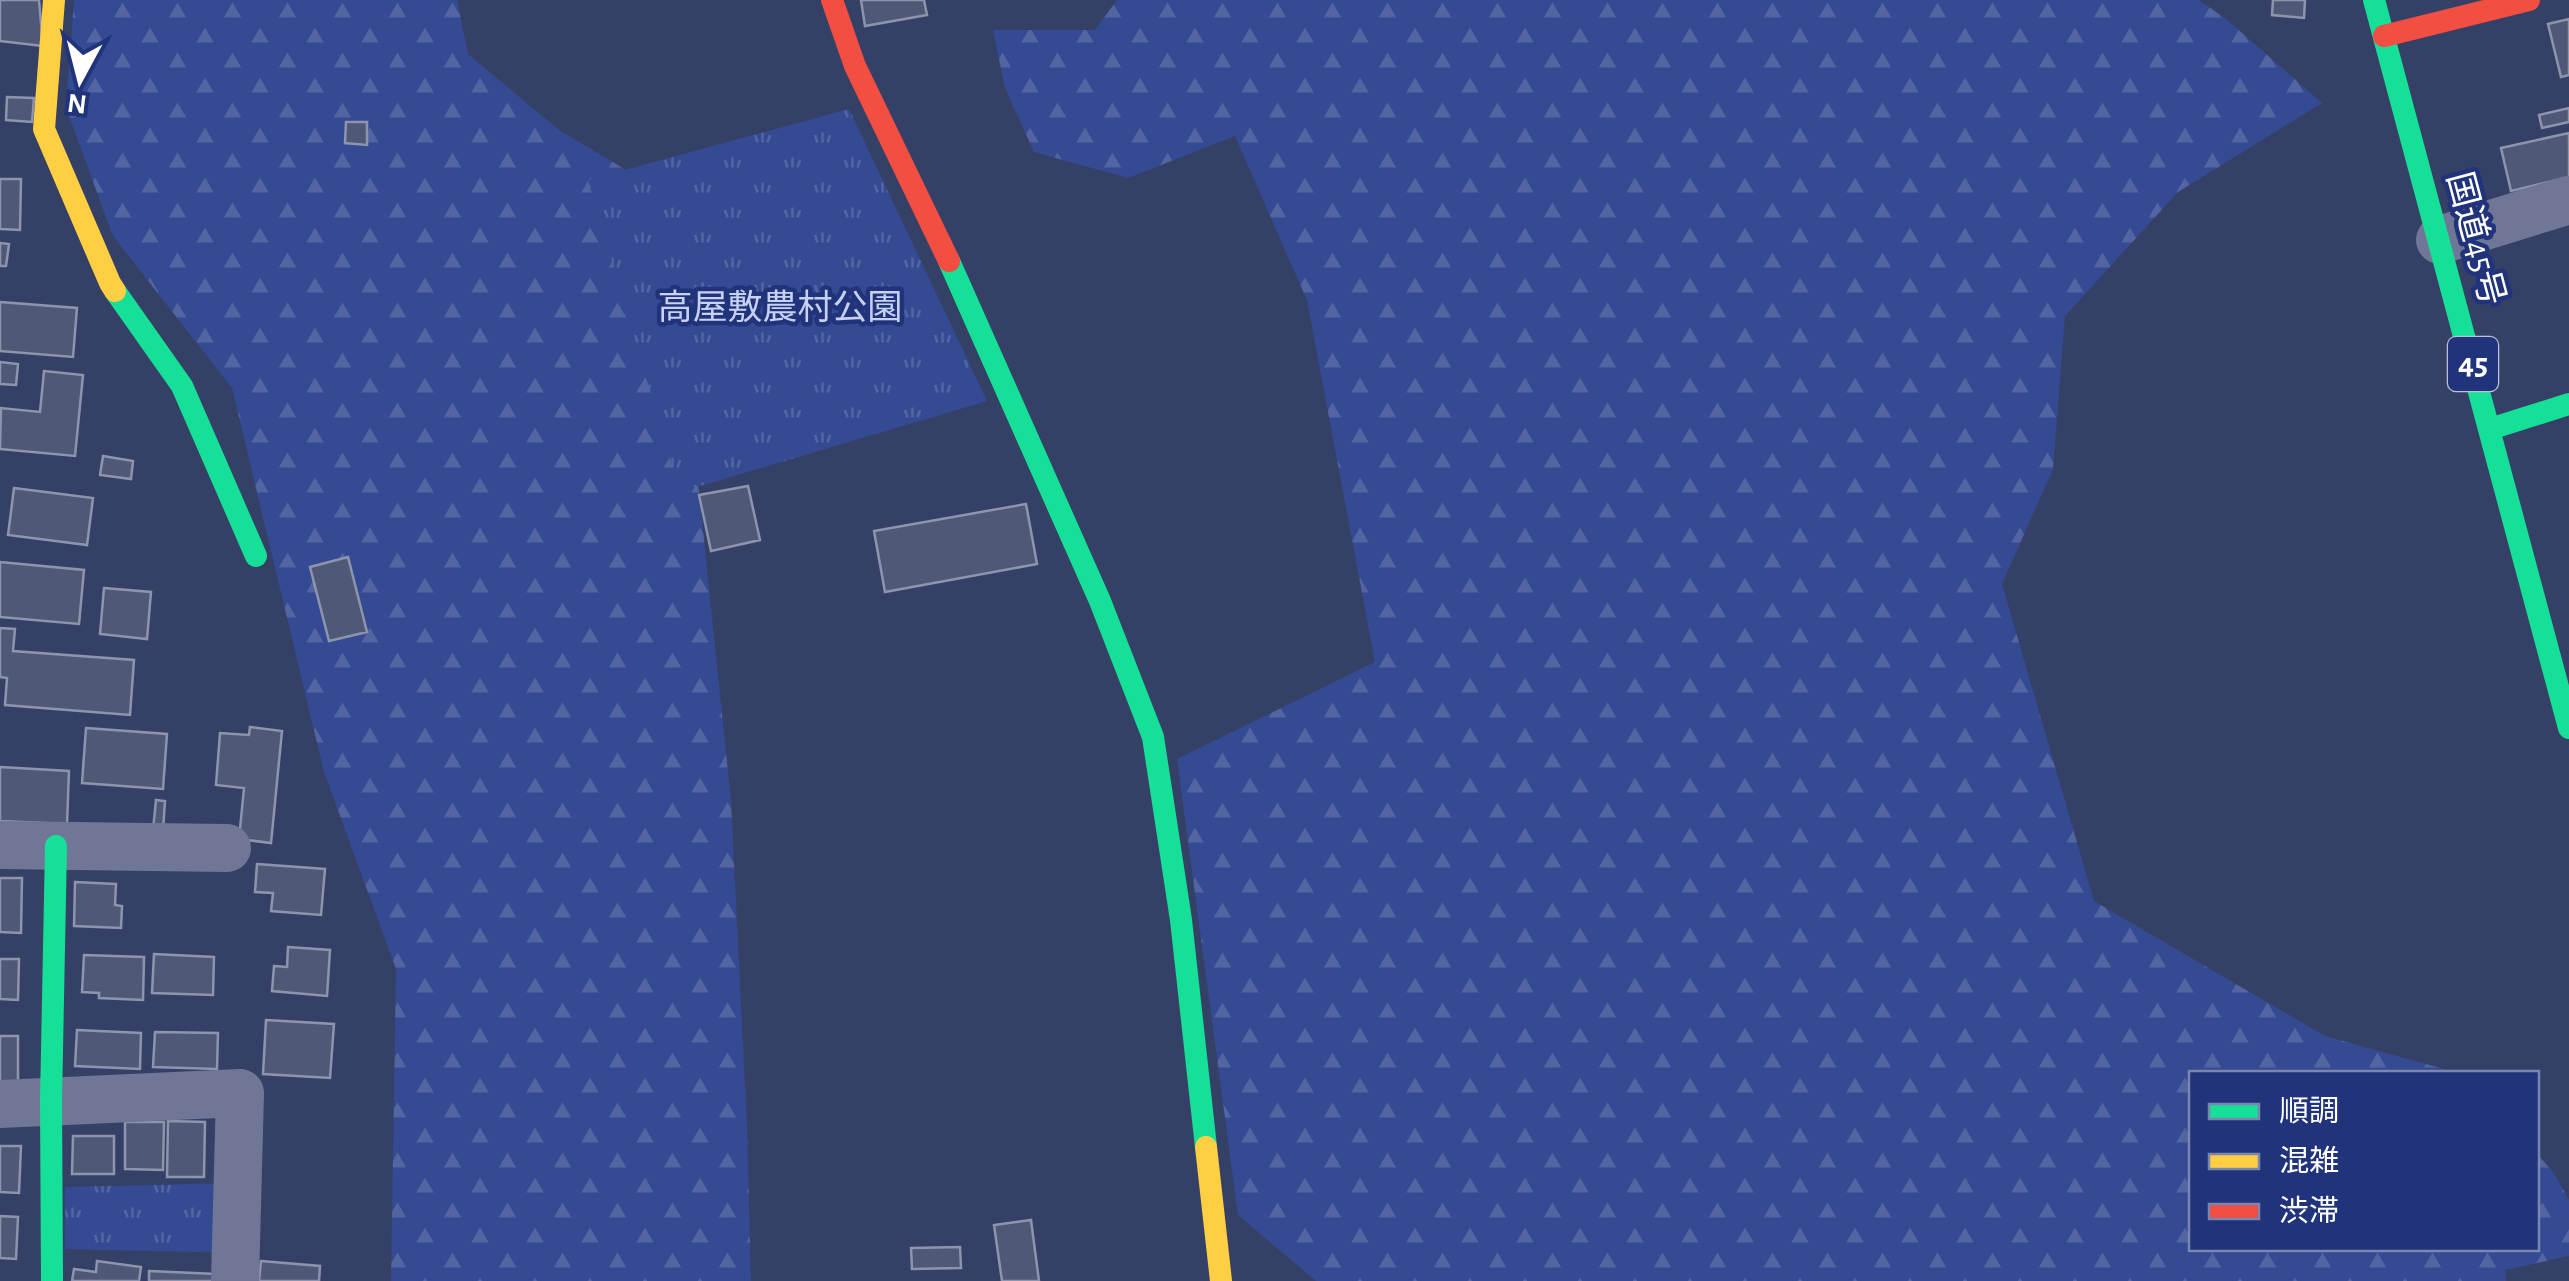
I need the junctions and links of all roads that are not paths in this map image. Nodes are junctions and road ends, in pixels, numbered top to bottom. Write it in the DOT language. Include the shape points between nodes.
graph roads {
  1 [pos="54,0"];
  2 [pos="832,0"];
  3 [pos="2374,0"];
  4 [pos="2529,0"];
  5 [pos="2384,36"];
  6 [pos="2569,200"];
  7 [pos="2440,240"];
  8 [pos="2569,404"];
  9 [pos="2490,429"];
  10 [pos="256,556"];
  11 [pos="2569,728"];
  12 [pos="0,845"];
  13 [pos="56,846"];
  14 [pos="227,848"];
  15 [pos="51,1102"];
  16 [pos="0,1104"];
  17 [pos="52,1281"];
  18 [pos="235,1281"];
  19 [pos="1221,1281"];
  1 -- 10 [label="main road" via="44,128 110,284 182,386"];
  2 -- 19 [label="main road" via="854,66 967,300 1153,737 1181,920"];
  3 -- 5 [label="main road, 国道45号 / 45"];
  4 -- 5 [label="main road"];
  5 -- 7 [label="main road, 国道45号 / 45"];
  6 -- 7 [label="street"];
  7 -- 9 [label="main road, 国道45号 / 45"];
  8 -- 9 [label="main road"];
  9 -- 11 [label="main road, 国道45号 / 45"];
  12 -- 13 [label="street"];
  13 -- 14 [label="street"];
  13 -- 15 [label="main road"];
  15 -- 16 [label="street"];
  15 -- 17 [label="main road"];
  15 -- 18 [label="street" via="240,1092"];
}
